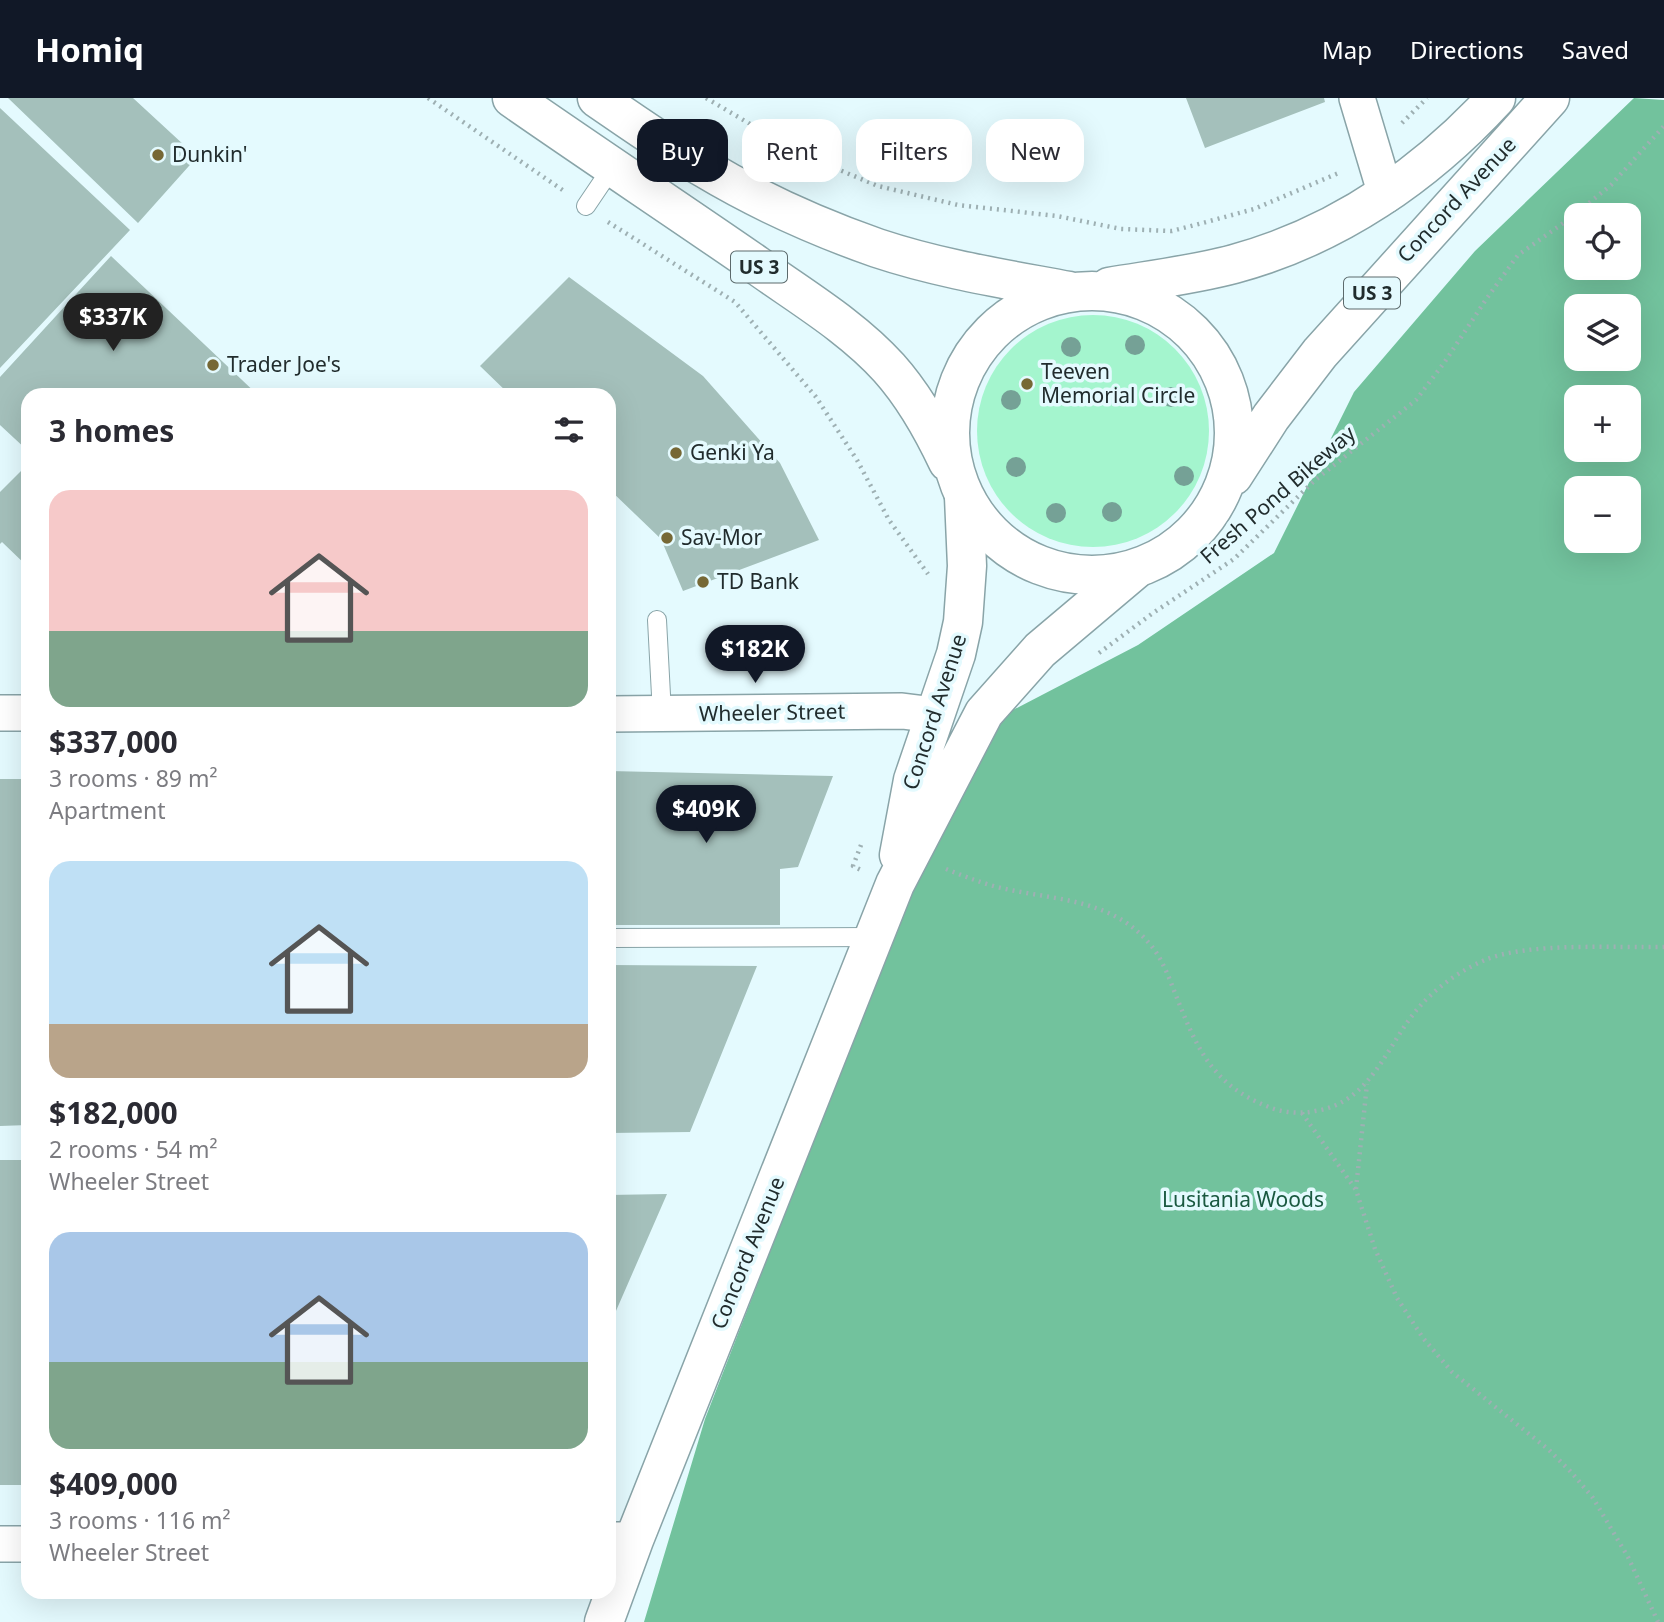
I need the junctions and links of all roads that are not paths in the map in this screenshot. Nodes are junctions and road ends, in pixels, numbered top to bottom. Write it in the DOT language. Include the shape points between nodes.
graph roads {
  1 [pos="512,98"];
  2 [pos="597,98"];
  3 [pos="1357,98"];
  4 [pos="1496,98"];
  5 [pos="1550,98"];
  6 [pos="613,166"];
  7 [pos="1386,195"];
  8 [pos="586,206"];
  9 [pos="1082,291"];
  10 [pos="961,490"];
  11 [pos="1215,504"];
  12 [pos="1136,569"];
  13 [pos="657,620"];
  14 [pos="0,713"];
  15 [pos="21,713"];
  16 [pos="616,714"];
  17 [pos="662,714"];
  18 [pos="934,715"];
  19 [pos="895,884"];
  20 [pos="616,937"];
  21 [pos="874,937"];
  22 [pos="622,1540"];
  23 [pos="0,1544"];
  24 [pos="21,1544"];
  25 [pos="616,1567"];
  26 [pos="609,1599"];
  27 [pos="604,1622"];
  1 -- 6 [label="main road, US 3"];
  2 -- 9 [label="main road" via="702,167 819,226 931,264"];
  3 -- 7 [label="street"];
  4 -- 7 [label="main road, Concord Avenue" via="1437,157"];
  5 -- 11 [label="main road, Concord Avenue / US 3" via="1320,353 1271,417"];
  6 -- 8 [label="lane"];
  6 -- 10 [label="main road, US 3" via="870,349 919,407"];
  7 -- 9 [label="main road, Concord Avenue" via="1311,236 1252,258"];
  9 -- 10 [label="main road, Concord Avenue" via="1018,311 974,353 955,393 950,423 951,453"];
  9 -- 11 [label="main road" via="1119,293 1161,309 1186,326 1214,361 1230,402 1234,432 1227,477"];
  10 -- 12 [label="main road, US 3" via="975,516 996,539 1041,567 1083,576"];
  10 -- 18 [label="main road, Concord Avenue" via="967,566 964,622"];
  11 -- 12 [label="main road, US 3" via="1181,544"];
  12 -- 19 [label="main road, Concord Avenue" via="1040,650 984,713"];
  13 -- 17 [label="lane"];
  14 -- 15 [label="street"];
  16 -- 17 [label="street, Wheeler Street"];
  17 -- 18 [label="street, Wheeler Street" via="902,711"];
  18 -- 19 [label="main road, Concord Avenue" via="909,793"];
  19 -- 21 [label="main road, Concord Avenue"];
  20 -- 21 [label="lane"];
  21 -- 22 [label="main road, Concord Avenue"];
  22 -- 25 [label="main road, Concord Avenue"];
  23 -- 24 [label="street"];
  26 -- 27 [label="main road, Concord Avenue"];
}
